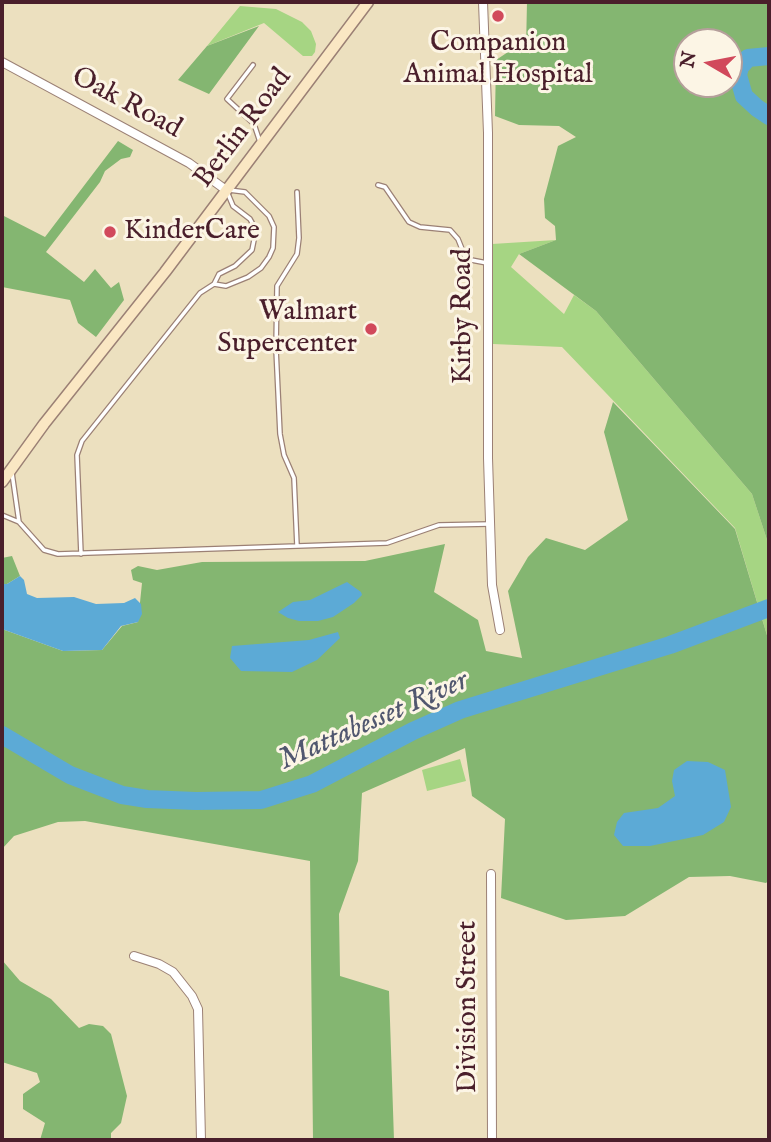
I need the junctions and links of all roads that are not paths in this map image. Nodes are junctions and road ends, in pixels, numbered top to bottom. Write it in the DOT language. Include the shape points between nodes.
graph roads {
  1 [pos="368,2"];
  2 [pos="483,2"];
  3 [pos="2,62"];
  4 [pos="253,65"];
  5 [pos="261,144"];
  6 [pos="378,185"];
  7 [pos="226,190"];
  8 [pos="297,192"];
  9 [pos="486,263"];
  10 [pos="214,284"];
  11 [pos="11,469"];
  12 [pos="2,482"];
  13 [pos="2,515"];
  14 [pos="19,522"];
  15 [pos="490,524"];
  16 [pos="297,547"];
  17 [pos="81,554"];
  18 [pos="500,630"];
  19 [pos="491,874"];
  20 [pos="134,956"];
  21 [pos="201,1140"];
  22 [pos="492,1140"];
  1 -- 5 [label="main road, Berlin Road"];
  2 -- 9 [label="street, Kirby Road"];
  3 -- 7 [label="street, Oak Road" via="189,163"];
  4 -- 5 [label="lane" via="227,99 254,124"];
  5 -- 7 [label="main road, Berlin Road"];
  6 -- 9 [label="lane" via="385,187 409,222 450,230 466,259"];
  7 -- 10 [label="lane" via="233,206 250,219 256,239 244,259 219,274"];
  7 -- 10 [label="lane" via="245,192 261,206 275,236 261,268 226,286"];
  7 -- 11 [label="main road, Berlin Road"];
  8 -- 16 [label="lane" via="297,254 278,286 276,349 280,434 294,478"];
  9 -- 15 [label="street, Kirby Road"];
  10 -- 17 [label="lane" via="187,308 82,440 77,455"];
  11 -- 12 [label="main road, Berlin Road"];
  11 -- 14 [label="lane"];
  13 -- 14 [label="lane"];
  14 -- 17 [label="lane" via="44,550"];
  15 -- 16 [label="lane" via="439,525 387,543"];
  15 -- 18 [label="street, Kirby Road" via="492,585"];
  16 -- 17 [label="lane"];
  19 -- 22 [label="street, Division Street"];
  20 -- 21 [label="street" via="173,972 198,1009"];
}
